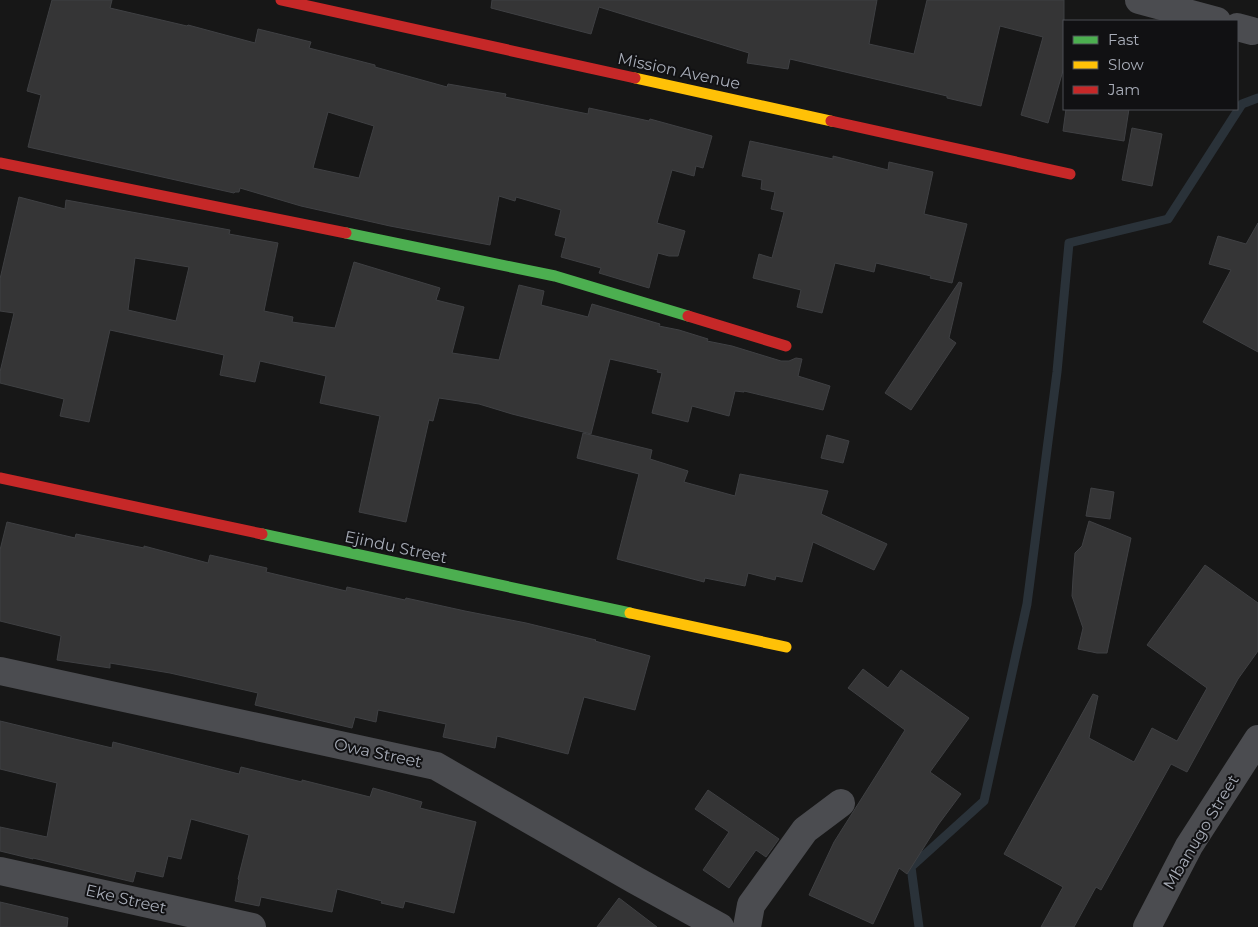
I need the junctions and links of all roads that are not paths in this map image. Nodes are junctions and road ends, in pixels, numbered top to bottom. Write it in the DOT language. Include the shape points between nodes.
graph roads {
  1 [pos="281,0"];
  2 [pos="1139,0"];
  3 [pos="1213,20"];
  4 [pos="0,163"];
  5 [pos="1070,174"];
  6 [pos="786,346"];
  7 [pos="0,478"];
  8 [pos="786,647"];
  9 [pos="0,671"];
  10 [pos="1258,739"];
  11 [pos="841,803"];
  12 [pos="0,871"];
  13 [pos="252,927"];
  14 [pos="720,927"];
  15 [pos="746,927"];
  16 [pos="1147,927"];
  1 -- 5 [label="street, Mission Avenue"];
  2 -- 3 [label="street"];
  4 -- 6 [label="street" via="554,276"];
  7 -- 8 [label="street, Ejindu Street"];
  9 -- 14 [label="street, Owa Street" via="436,766"];
  10 -- 16 [label="street, Mbanugo Street" via="1188,846"];
  11 -- 15 [label="street" via="805,830 751,905"];
  12 -- 13 [label="street, Eke Street"];
}
